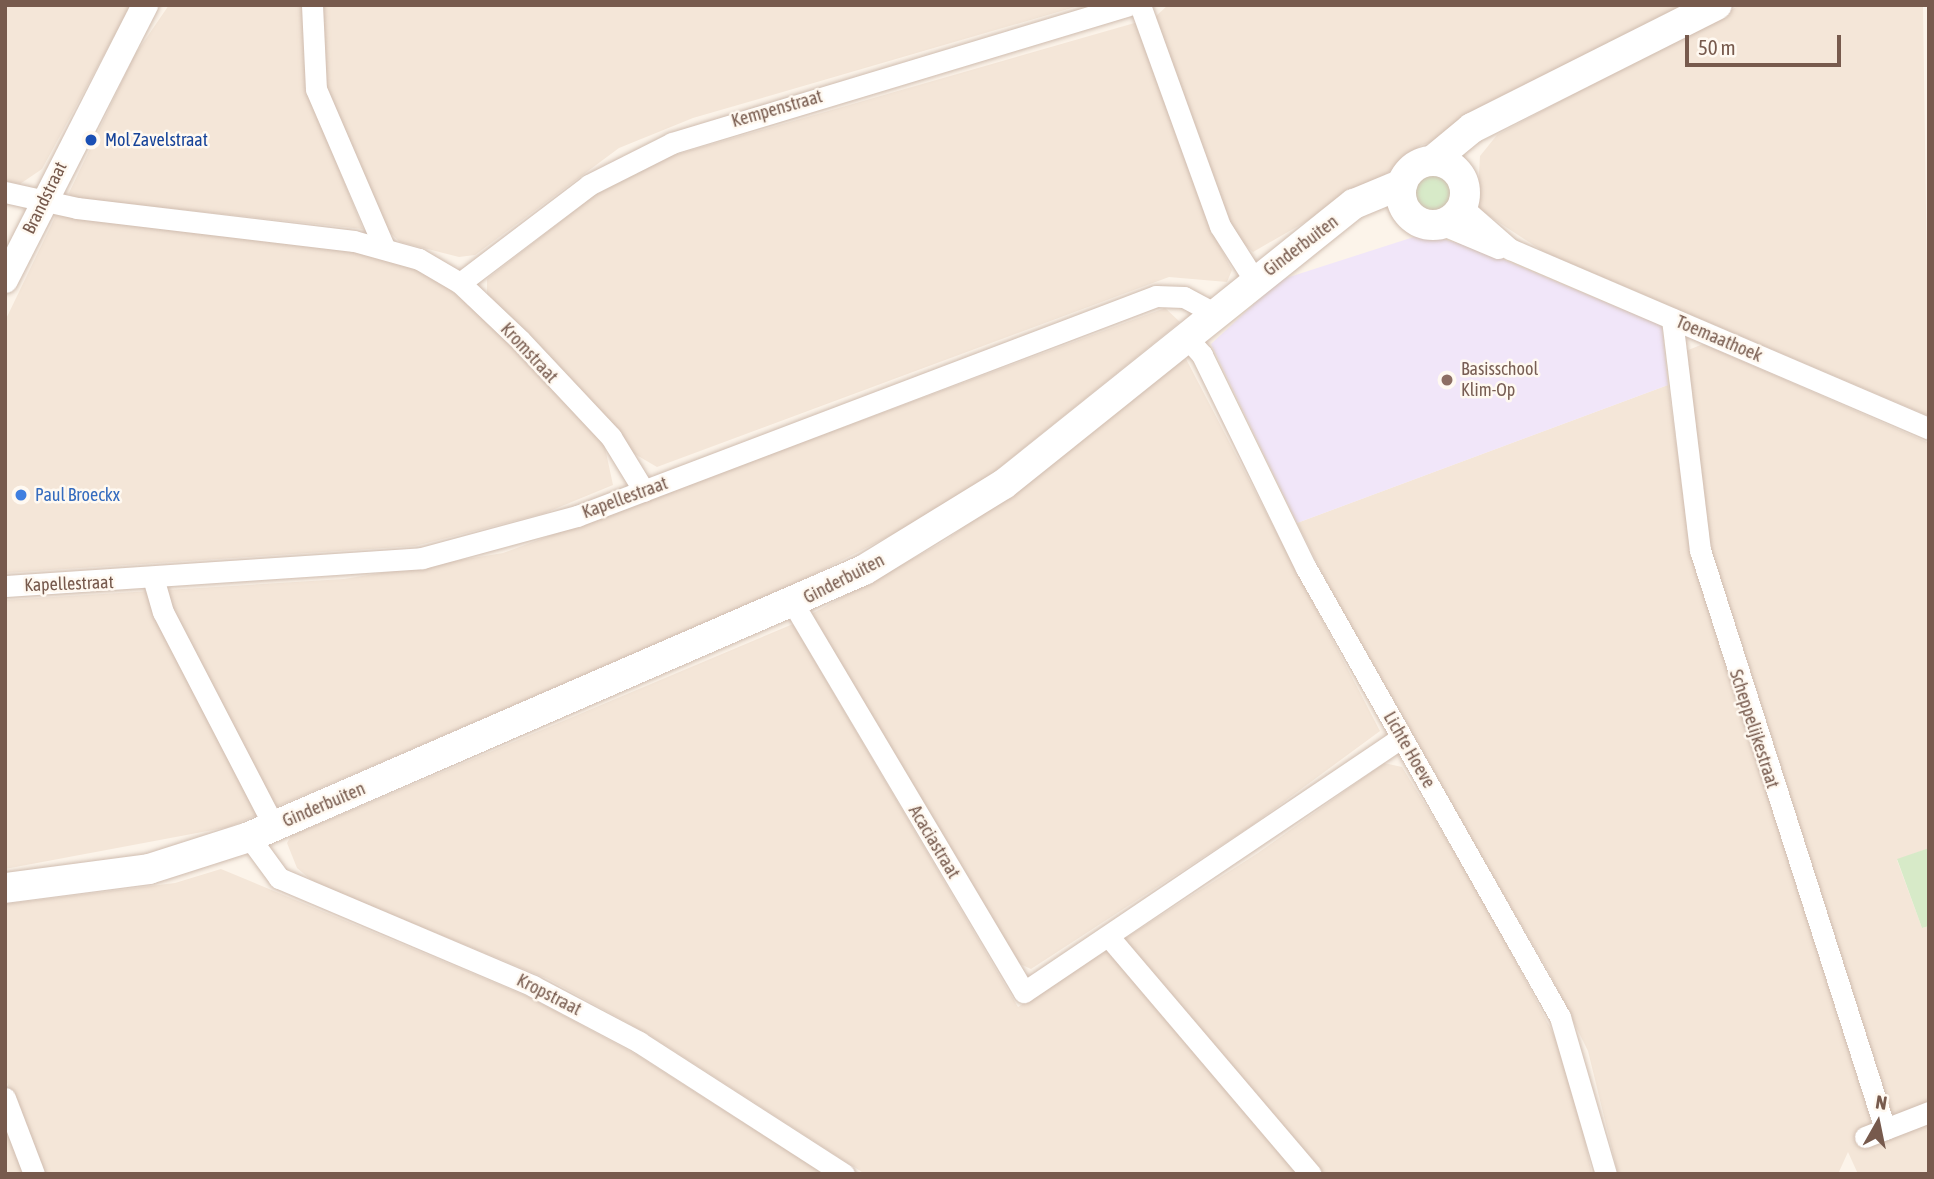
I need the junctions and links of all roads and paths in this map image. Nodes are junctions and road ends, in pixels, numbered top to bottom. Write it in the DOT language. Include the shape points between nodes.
graph roads {
  1 [pos="145,5"];
  2 [pos="312,5"];
  3 [pos="1128,5"];
  4 [pos="1140,5"];
  5 [pos="1717,5"];
  6 [pos="1445,166"];
  7 [pos="5,192"];
  8 [pos="1403,196"];
  9 [pos="43,200"];
  10 [pos="1451,216"];
  11 [pos="385,249"];
  12 [pos="5,280"];
  13 [pos="1255,281"];
  14 [pos="460,283"];
  15 [pos="1214,313"];
  16 [pos="1672,319"];
  17 [pos="1186,337"];
  18 [pos="1929,429"];
  19 [pos="644,491"];
  20 [pos="155,581"];
  21 [pos="5,586"];
  22 [pos="793,605"];
  23 [pos="1401,738"];
  24 [pos="262,832"];
  25 [pos="5,888"];
  26 [pos="1109,937"];
  27 [pos="5,1098"];
  28 [pos="1929,1112"];
  29 [pos="1885,1129"];
  30 [pos="1865,1137"];
  31 [pos="34,1174"];
  32 [pos="844,1174"];
  33 [pos="1311,1174"];
  34 [pos="1606,1174"];
  1 -- 9 [label="street, Brandstraat"];
  2 -- 11 [label="street" via="316,89"];
  3 -- 14 [label="street, Kempenstraat" via="672,142 589,185"];
  4 -- 13 [label="street" via="1220,226"];
  5 -- 6 [label="main road" via="1484,124"];
  6 -- 8 [label="main road" via="1413,167"];
  6 -- 10 [label="main road" via="1465,189"];
  7 -- 9 [label="street, Kromstraat"];
  8 -- 10 [label="main road" via="1420,222"];
  8 -- 13 [label="main road, Ginderbuiten" via="1345,213"];
  9 -- 11 [label="street, Kromstraat"];
  9 -- 12 [label="street, Brandstraat"];
  10 -- 16 [label="street, Toemaathoek" via="1510,249"];
  11 -- 14 [label="street, Kromstraat"];
  13 -- 15 [label="main road, Ginderbuiten"];
  14 -- 19 [label="street, Kromstraat" via="611,438"];
  15 -- 17 [label="main road, Ginderbuiten"];
  15 -- 19 [label="street, Kapellestraat" via="1184,297 1156,296"];
  16 -- 18 [label="street, Toemaathoek"];
  16 -- 29 [label="street, Scheppelijkestraat" via="1700,550"];
  17 -- 22 [label="main road, Ginderbuiten" via="994,491 934,532"];
  17 -- 23 [label="street, Lichte Hoeve" via="1202,355 1306,568"];
  19 -- 20 [label="street, Kapellestraat" via="499,540 422,558"];
  20 -- 21 [label="street, Kapellestraat"];
  20 -- 24 [label="street, Ginderbuiten" via="163,612"];
  22 -- 24 [label="main road, Ginderbuiten"];
  22 -- 26 [label="street, Acaciastraat" via="1024,992"];
  23 -- 26 [label="street, Acaciastraat"];
  23 -- 34 [label="street, Lichte Hoeve" via="1560,1017"];
  24 -- 25 [label="main road, Ginderbuiten" via="149,869"];
  24 -- 32 [label="street, Kropstraat" via="279,878 533,986 639,1042"];
  26 -- 33 [label="street"];
  27 -- 31 [label="street"];
  28 -- 29 [label="street"];
  29 -- 30 [label="street"];
}
